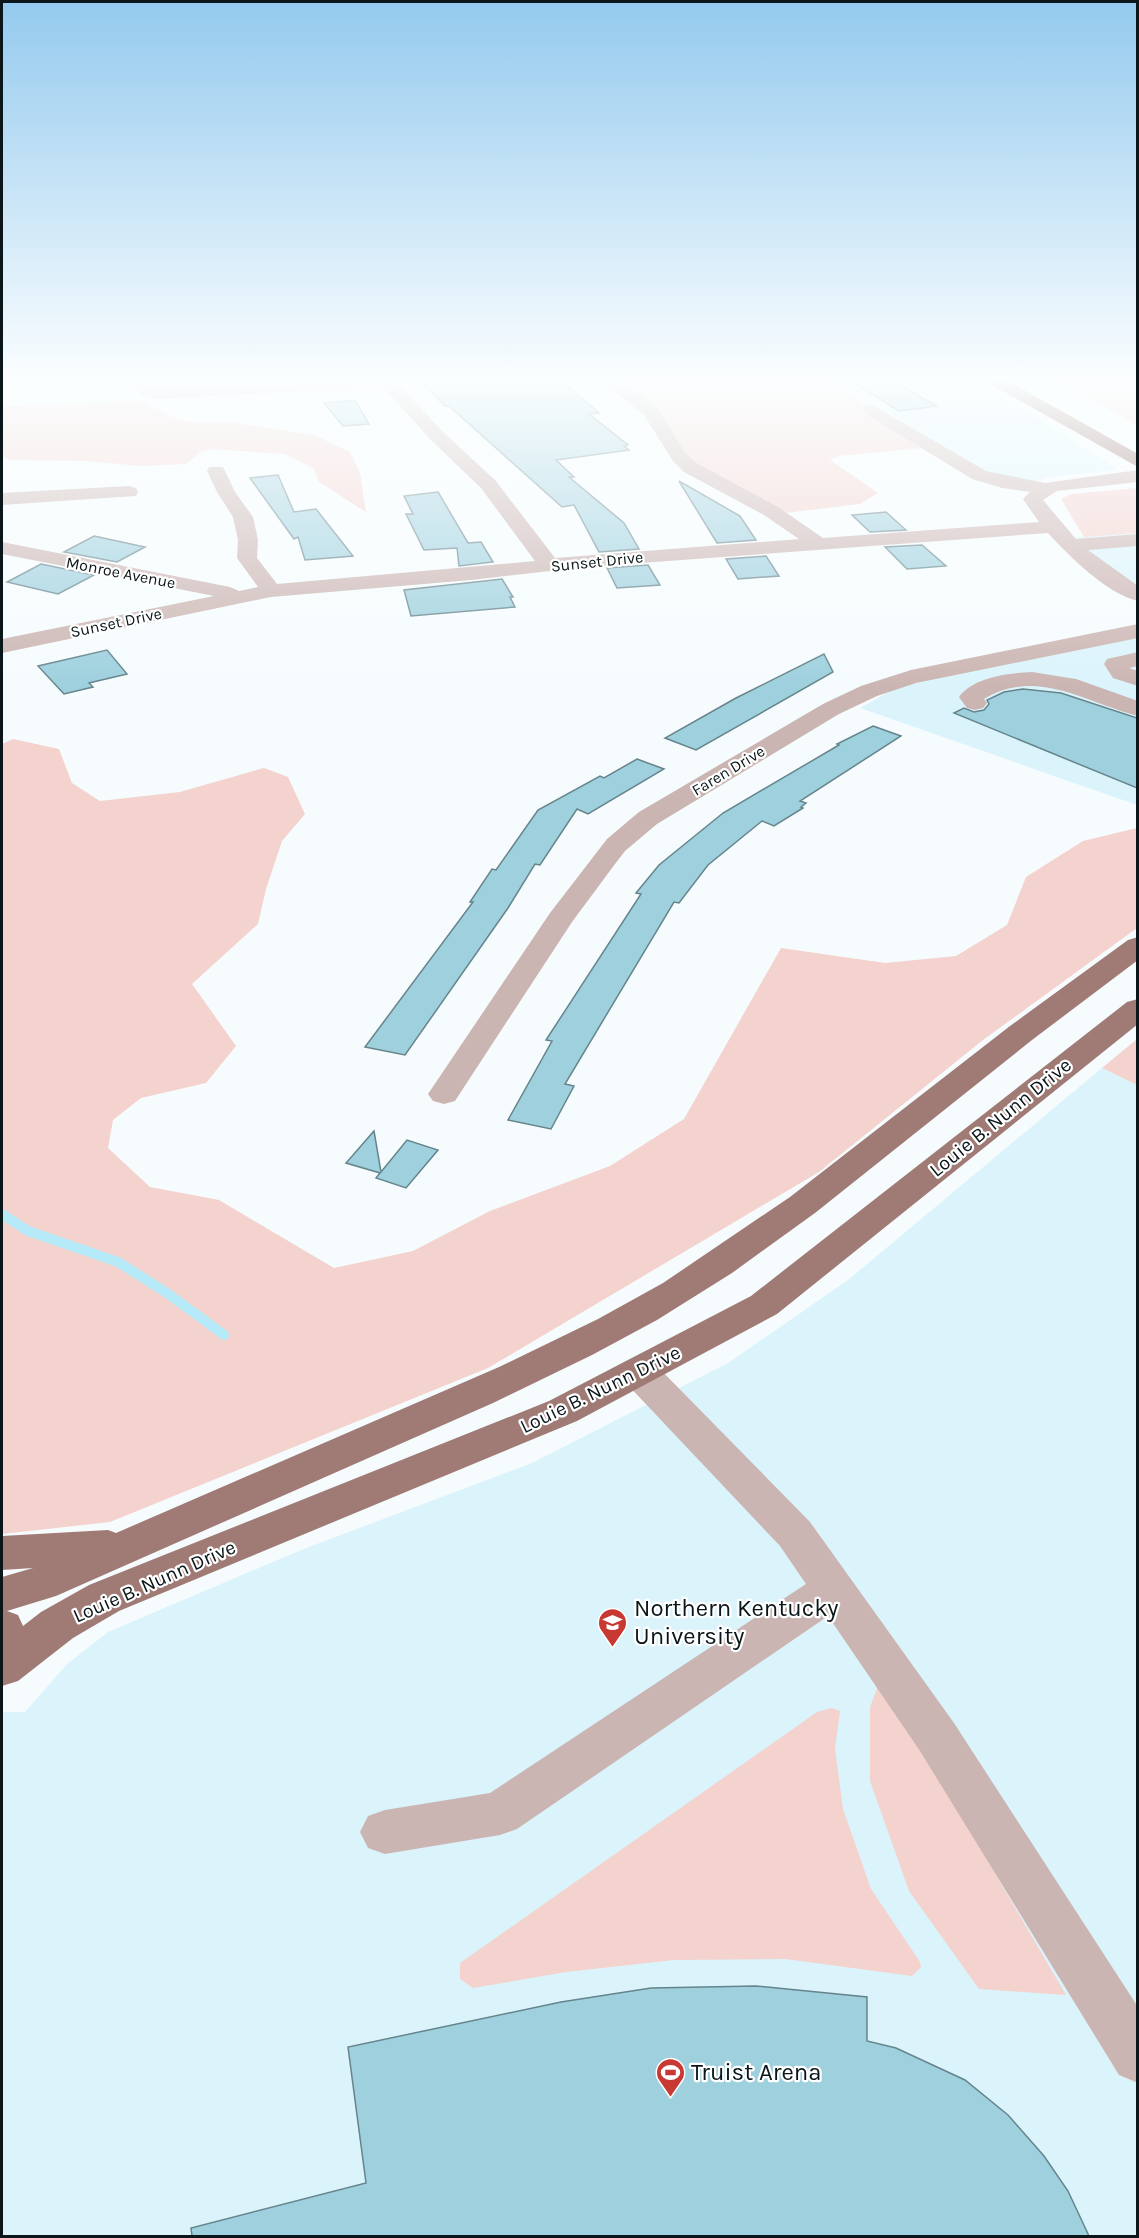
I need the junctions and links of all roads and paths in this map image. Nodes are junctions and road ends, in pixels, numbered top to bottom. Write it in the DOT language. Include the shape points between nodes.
graph roads {
  1 [pos="220,480"];
  2 [pos="484,480"];
  3 [pos="712,480"];
  4 [pos="997,480"];
  5 [pos="1106,480"];
  6 [pos="1045,489"];
  7 [pos="129,492"];
  8 [pos="2,499"];
  9 [pos="1054,527"];
  10 [pos="1137,540"];
  11 [pos="817,543"];
  12 [pos="1072,544"];
  13 [pos="2,548"];
  14 [pos="550,566"];
  15 [pos="1133,589"];
  16 [pos="271,591"];
  17 [pos="241,596"];
  18 [pos="1137,631"];
  19 [pos="2,646"];
  20 [pos="1137,659"];
  21 [pos="1137,679"];
  22 [pos="975,703"];
  23 [pos="1137,709"];
  24 [pos="1137,946"];
  25 [pos="1137,1008"];
  26 [pos="444,1094"];
  27 [pos="639,1372"];
  28 [pos="127,1546"];
  29 [pos="2,1553"];
  30 [pos="833,1589"];
  31 [pos="2,1595"];
  32 [pos="2,1628"];
  33 [pos="2,1661"];
  34 [pos="2,1667"];
  35 [pos="385,1832"];
  36 [pos="1137,2056"];
  1 -- 16 [label="street" via="243,517 247,558"];
  2 -- 14 [label="street"];
  3 -- 11 [label="street" via="771,511"];
  4 -- 6 [label="street"];
  5 -- 6 [label="street"];
  6 -- 9 [label="street" via="1033,499"];
  7 -- 8 [label="street"];
  9 -- 11 [label="street, Sunset Drive"];
  9 -- 12 [label="street"];
  10 -- 12 [label="street"];
  11 -- 14 [label="street, Sunset Drive"];
  12 -- 15 [label="street" via="1104,573"];
  13 -- 17 [label="street, Monroe Avenue"];
  14 -- 16 [label="street, Sunset Drive"];
  16 -- 17 [label="street, Sunset Drive"];
  17 -- 19 [label="street, Sunset Drive"];
  18 -- 26 [label="street, Faren Drive" via="911,677 869,691 831,709 648,818 616,845 560,918"];
  20 -- 21 [label="street" via="1115,664 1121,673"];
  22 -- 23 [label="street" via="971,697 977,692 1029,677 1054,679"];
  24 -- 28 [label="main road, Louie B. Nunn Drive" via="1006,1044 812,1200 675,1292 613,1328 493,1387"];
  25 -- 27 [label="main road, Louie B. Nunn Drive" via="764,1305"];
  27 -- 30 [label="street" via="795,1534"];
  27 -- 34 [label="main road, Louie B. Nunn Drive" via="500,1438 104,1598 57,1625"];
  28 -- 29 [label="main road"];
  28 -- 31 [label="main road, Louie B. Nunn Drive" via="41,1584"];
  30 -- 35 [label="street" via="500,1813"];
  30 -- 36 [label="street" via="937,1737"];
  32 -- 33 [label="main road"];
}
